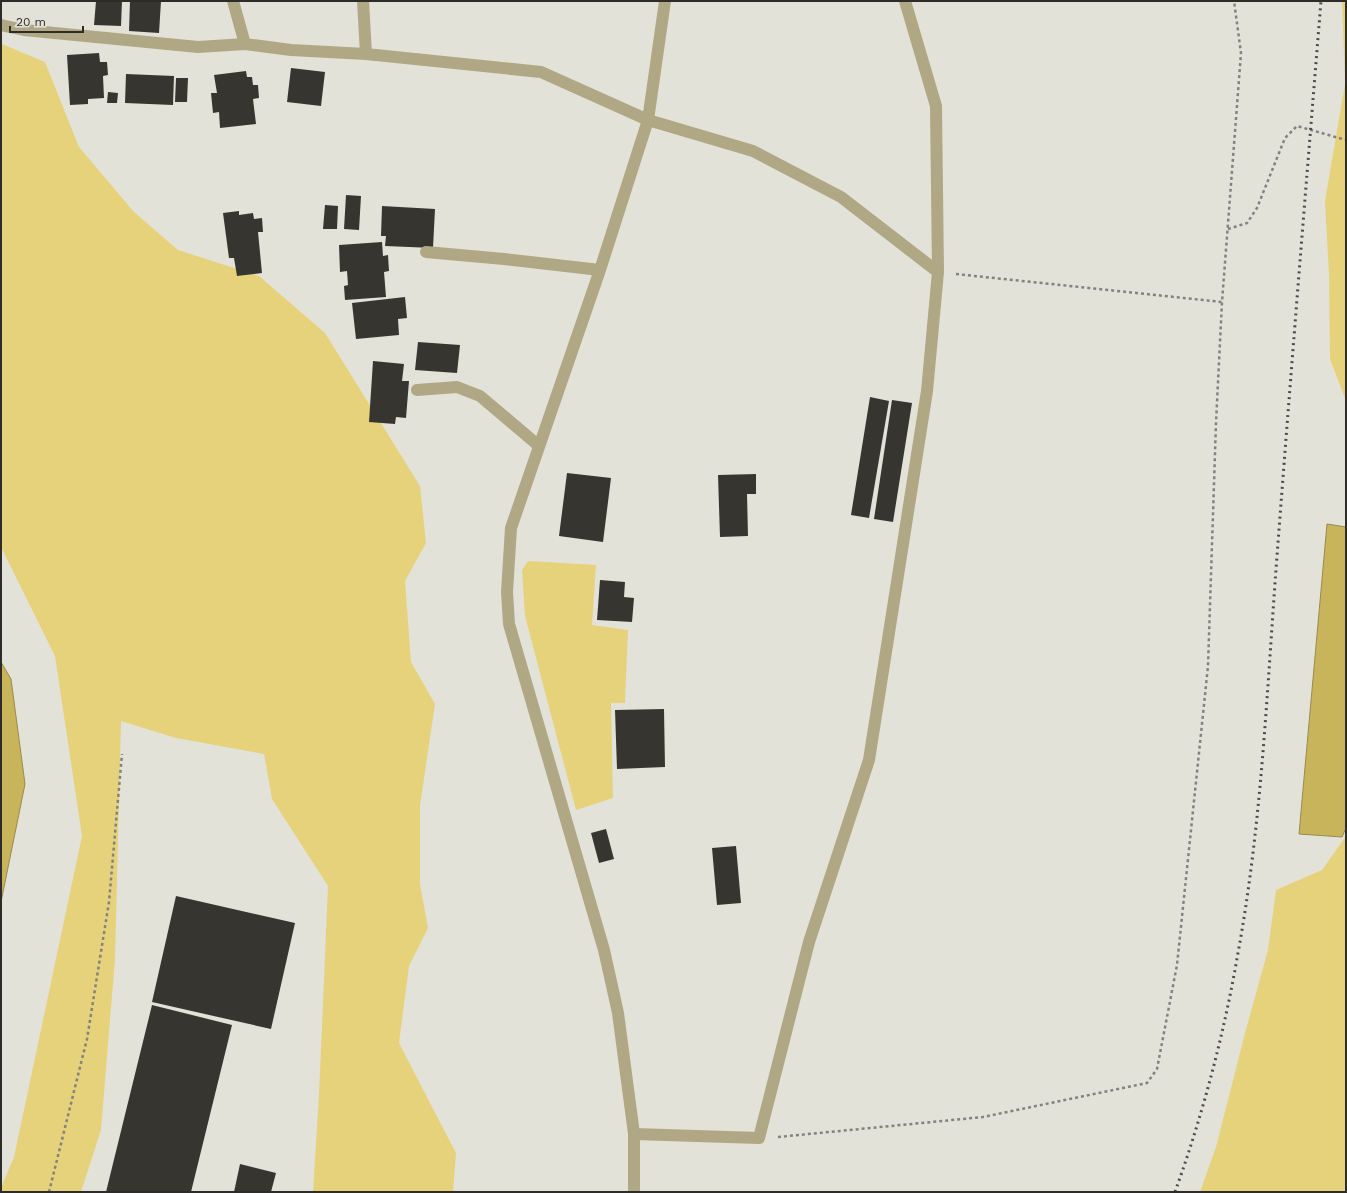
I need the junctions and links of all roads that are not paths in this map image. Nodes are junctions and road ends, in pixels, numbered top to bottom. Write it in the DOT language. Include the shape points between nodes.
graph roads {
  1 [pos="233,1"];
  2 [pos="363,1"];
  3 [pos="665,1"];
  4 [pos="905,1"];
  5 [pos="1,25"];
  6 [pos="245,44"];
  7 [pos="366,54"];
  8 [pos="648,120"];
  9 [pos="426,252"];
  10 [pos="600,270"];
  11 [pos="938,272"];
  12 [pos="417,390"];
  13 [pos="539,446"];
  14 [pos="634,1134"];
  15 [pos="634,1192"];
  1 -- 6 [label="street"];
  2 -- 7 [label="street"];
  3 -- 8 [label="street"];
  4 -- 11 [label="street" via="936,106"];
  5 -- 6 [label="street" via="24,30 198,47"];
  6 -- 7 [label="street" via="291,50"];
  7 -- 8 [label="street" via="542,72"];
  8 -- 10 [label="street"];
  8 -- 11 [label="street" via="753,151 841,197"];
  9 -- 10 [label="street"];
  10 -- 13 [label="street"];
  11 -- 14 [label="street" via="927,391 869,760 809,942 760,1138"];
  12 -- 13 [label="street" via="458,387 480,396"];
  13 -- 14 [label="street" via="511,528 507,592 509,624 604,950 618,1013"];
  14 -- 15 [label="street"];
}
